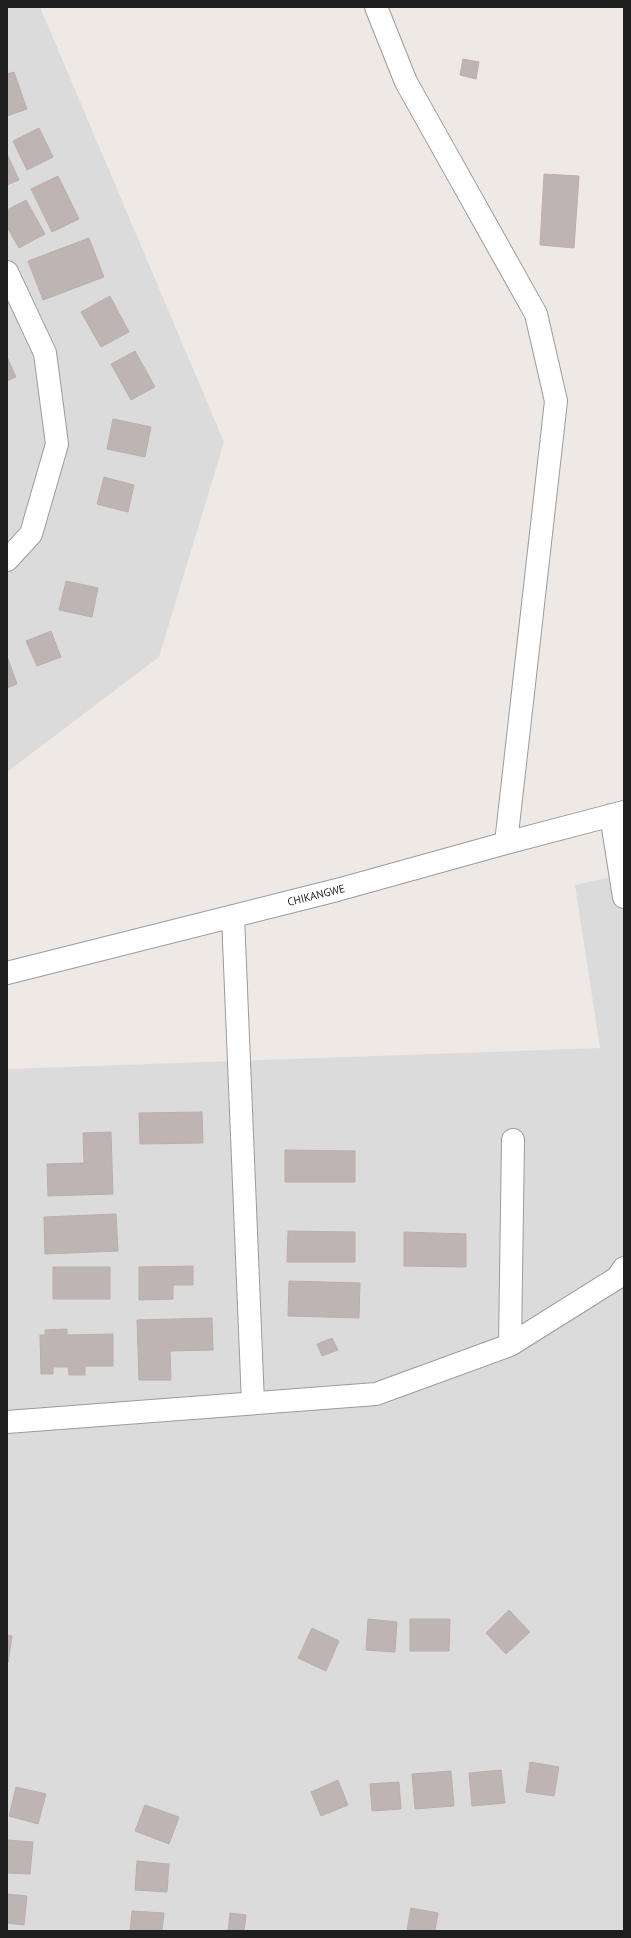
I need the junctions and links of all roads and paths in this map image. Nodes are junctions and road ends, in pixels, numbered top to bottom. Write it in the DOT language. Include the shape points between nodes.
graph roads {
  1 [pos="376,7"];
  2 [pos="7,272"];
  3 [pos="7,560"];
  4 [pos="617,814"];
  5 [pos="506,843"];
  6 [pos="624,897"];
  7 [pos="233,916"];
  8 [pos="7,973"];
  9 [pos="513,1140"];
  10 [pos="624,1268"];
  11 [pos="510,1346"];
  12 [pos="253,1403"];
  13 [pos="7,1422"];
  1 -- 5 [label="street" via="406,82 536,314 556,401"];
  2 -- 3 [label="street" via="45,352 57,444 31,534"];
  4 -- 5 [label="street, CHIKANGWE"];
  4 -- 6 [label="street"];
  5 -- 7 [label="street, CHIKANGWE"];
  7 -- 8 [label="street, CHIKANGWE"];
  7 -- 12 [label="street"];
  9 -- 11 [label="street"];
  10 -- 11 [label="street" via="618,1278"];
  11 -- 12 [label="street" via="376,1394"];
  12 -- 13 [label="street"];
}
